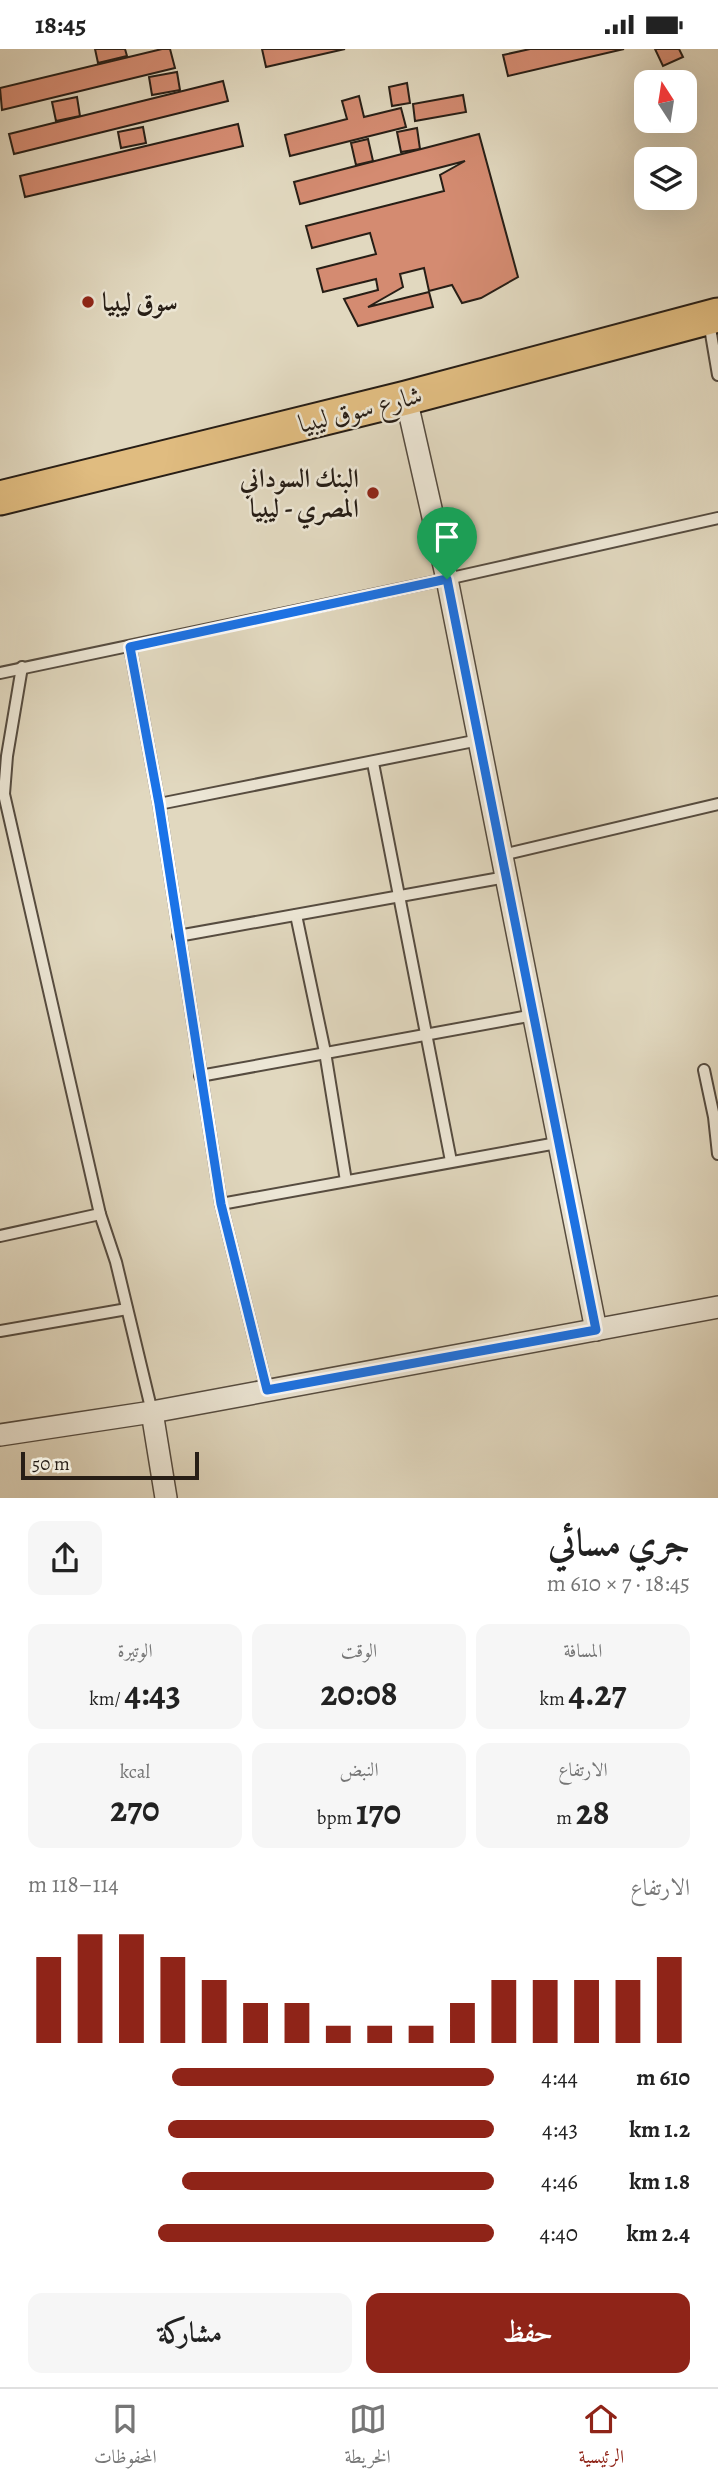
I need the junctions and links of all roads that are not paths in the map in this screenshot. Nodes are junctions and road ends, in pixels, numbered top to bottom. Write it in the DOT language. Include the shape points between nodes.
graph roads {
  1 [pos="713,316"];
  2 [pos="718,375"];
  3 [pos="406,398"];
  4 [pos="0,498"];
  5 [pos="718,518"];
  6 [pos="447,579"];
  7 [pos="130,647"];
  8 [pos="22,667"];
  9 [pos="0,673"];
  10 [pos="479,740"];
  11 [pos="373,763"];
  12 [pos="159,804"];
  13 [pos="718,804"];
  14 [pos="502,855"];
  15 [pos="506,877"];
  16 [pos="399,896"];
  17 [pos="296,915"];
  18 [pos="178,936"];
  19 [pos="534,1015"];
  20 [pos="426,1034"];
  21 [pos="325,1052"];
  22 [pos="704,1070"];
  23 [pos="200,1076"];
  24 [pos="557,1143"];
  25 [pos="718,1154"];
  26 [pos="451,1161"];
  27 [pos="346,1181"];
  28 [pos="221,1204"];
  29 [pos="100,1214"];
  30 [pos="0,1235"];
  31 [pos="718,1307"];
  32 [pos="127,1309"];
  33 [pos="596,1330"];
  34 [pos="0,1331"];
  35 [pos="267,1390"];
  36 [pos="152,1412"];
  37 [pos="0,1435"];
  38 [pos="166,1498"];
  1 -- 2 [label="lane"];
  1 -- 3 [label="main road, شارع سوق ليبيا"];
  3 -- 4 [label="main road, شارع سوق ليبيا"];
  3 -- 6 [label="street"];
  5 -- 6 [label="lane"];
  6 -- 7 [label="lane"];
  6 -- 10 [label="street"];
  7 -- 8 [label="lane"];
  7 -- 12 [label="lane"];
  8 -- 9 [label="lane"];
  8 -- 29 [label="lane" via="4,794"];
  10 -- 11 [label="lane"];
  10 -- 14 [label="street"];
  11 -- 12 [label="lane"];
  11 -- 16 [label="lane"];
  12 -- 18 [label="lane"];
  13 -- 14 [label="lane"];
  14 -- 15 [label="street"];
  15 -- 16 [label="lane"];
  15 -- 19 [label="street"];
  16 -- 17 [label="lane"];
  16 -- 20 [label="lane"];
  17 -- 18 [label="lane"];
  17 -- 21 [label="lane"];
  18 -- 23 [label="lane"];
  19 -- 20 [label="lane"];
  19 -- 24 [label="street"];
  20 -- 21 [label="lane"];
  20 -- 26 [label="lane"];
  21 -- 23 [label="lane"];
  21 -- 27 [label="lane"];
  22 -- 25 [label="lane"];
  23 -- 28 [label="lane"];
  24 -- 26 [label="lane"];
  24 -- 33 [label="street"];
  26 -- 27 [label="lane"];
  27 -- 28 [label="lane"];
  28 -- 35 [label="lane"];
  29 -- 30 [label="lane"];
  29 -- 32 [label="lane"];
  31 -- 33 [label="street"];
  32 -- 34 [label="lane"];
  32 -- 36 [label="lane"];
  33 -- 35 [label="street"];
  35 -- 36 [label="street"];
  36 -- 37 [label="street"];
  36 -- 38 [label="street"];
}
